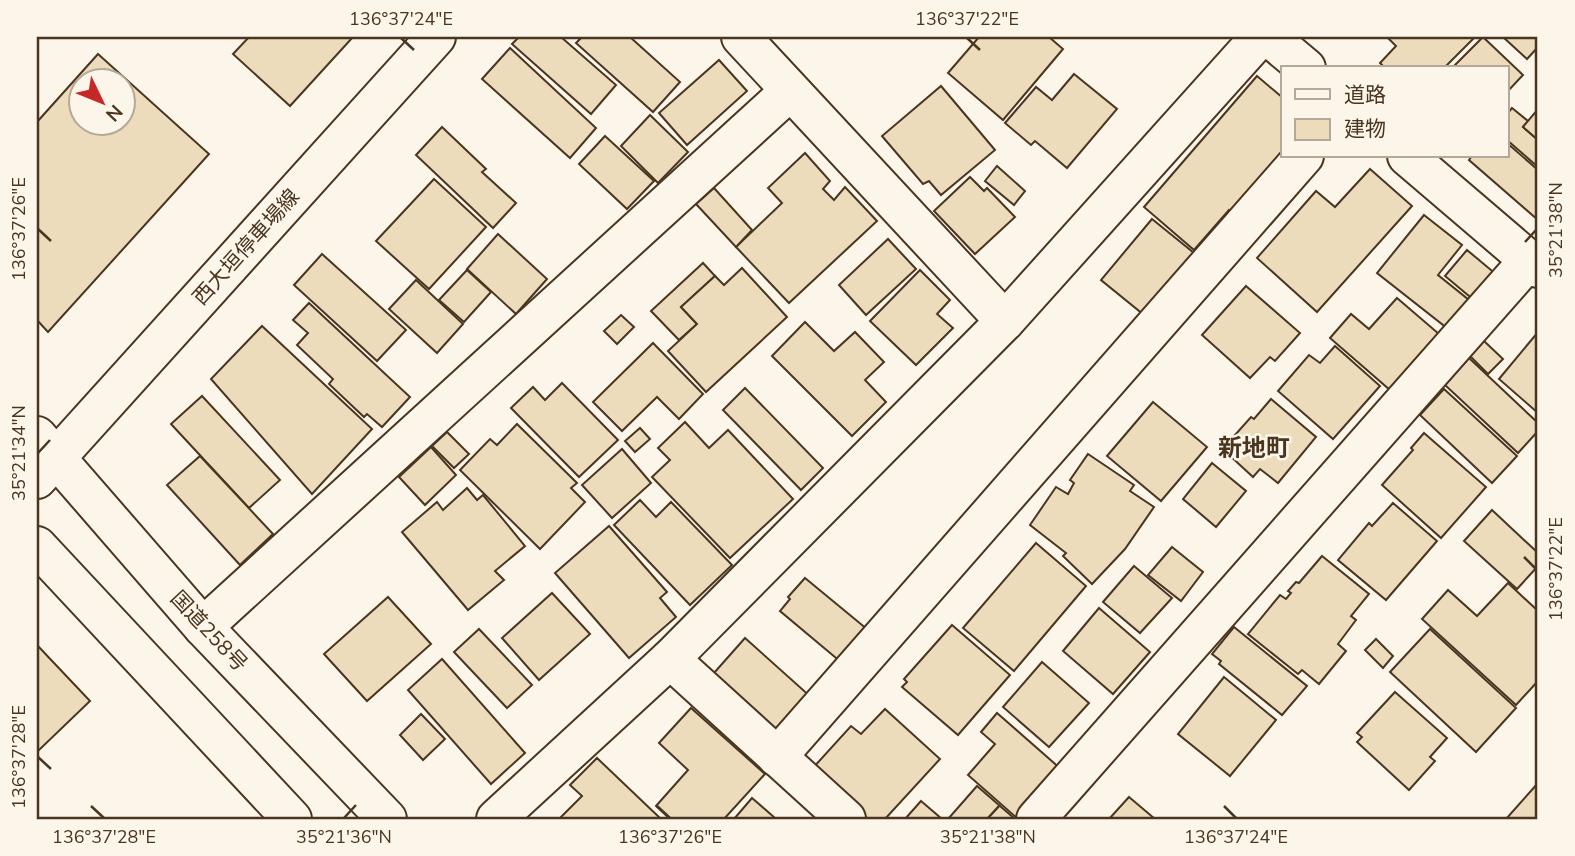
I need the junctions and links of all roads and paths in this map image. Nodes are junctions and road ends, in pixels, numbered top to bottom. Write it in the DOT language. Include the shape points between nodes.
graph roads {
  1 [pos="436,37"];
  2 [pos="741,37"];
  3 [pos="1260,37"];
  4 [pos="1269,37"];
  5 [pos="1304,66"];
  6 [pos="790,91"];
  7 [pos="1302,158"];
  8 [pos="1410,158"];
  9 [pos="1534,264"];
  10 [pos="1005,321"];
  11 [pos="43,457"];
  12 [pos="37,546"];
  13 [pos="203,627"];
  14 [pos="670,659"];
  15 [pos="777,757"];
  16 [pos="292,819"];
  17 [pos="387,819"];
  18 [pos="496,819"];
  19 [pos="846,819"];
  20 [pos="1036,819"];
  1 -- 11 [label="main road, 西大垣停車場線"];
  2 -- 6 [label="main road"];
  3 -- 10 [label="main road"];
  4 -- 5 [label="main road"];
  6 -- 10 [label="main road"];
  6 -- 13 [label="main road"];
  7 -- 15 [label="main road"];
  8 -- 9 [label="main road"];
  9 -- 20 [label="main road"];
  10 -- 14 [label="main road"];
  11 -- 13 [label="main road, 国道258号"];
  12 -- 16 [label="main road"];
  13 -- 17 [label="main road, 国道258号"];
  14 -- 15 [label="main road"];
  14 -- 18 [label="main road"];
  15 -- 19 [label="main road"];
}
